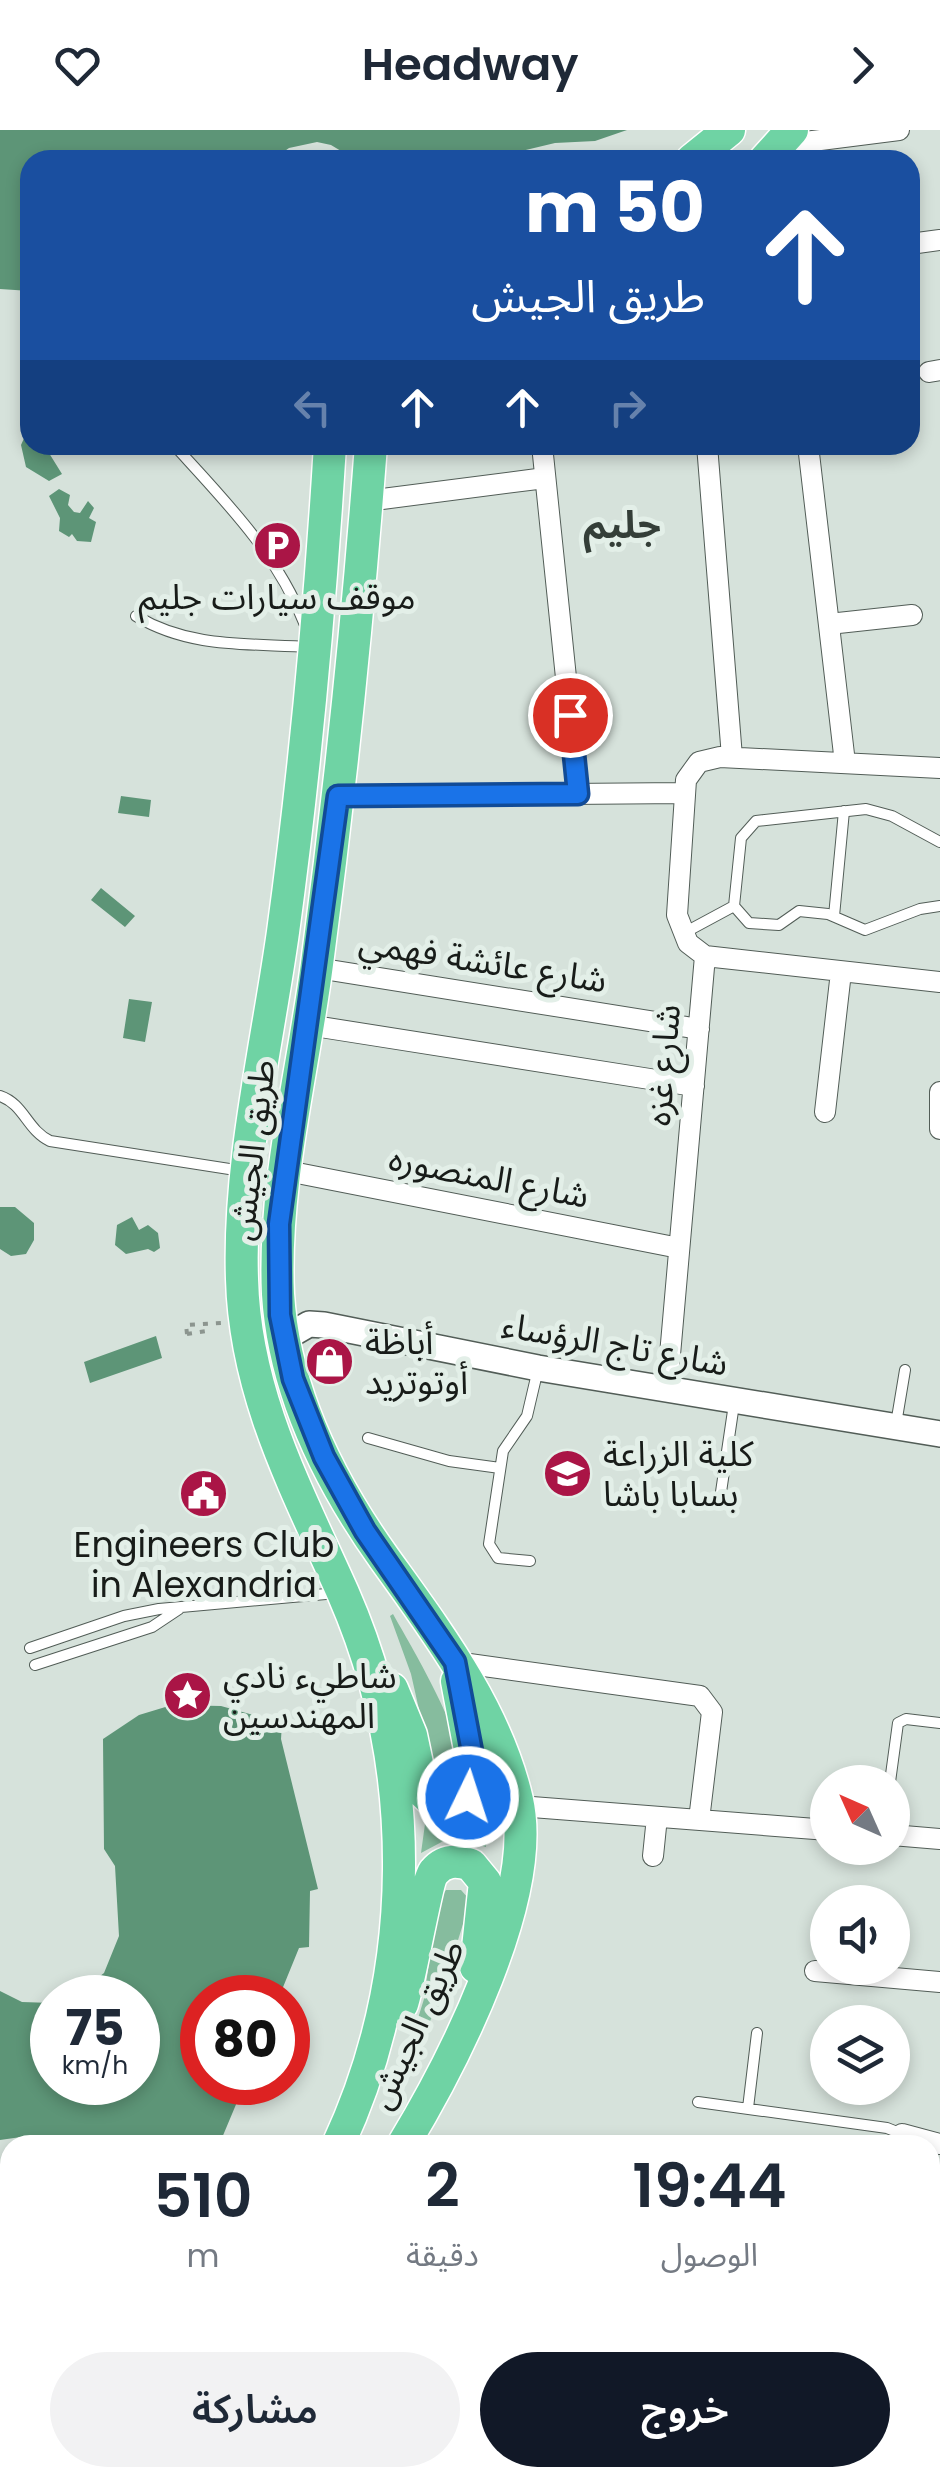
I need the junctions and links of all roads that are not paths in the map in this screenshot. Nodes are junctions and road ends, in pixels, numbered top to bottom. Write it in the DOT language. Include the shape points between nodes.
graph roads {
  1 [pos="729,130"];
  2 [pos="899,130"];
  3 [pos="780,145"];
  4 [pos="704,150"];
  5 [pos="183,455"];
  6 [pos="329,455"];
  7 [pos="370,455"];
  8 [pos="543,455"];
  9 [pos="708,455"];
  10 [pos="809,455"];
  11 [pos="545,478"];
  12 [pos="367,501"];
  13 [pos="912,615"];
  14 [pos="136,616"];
  15 [pos="829,624"];
  16 [pos="314,647"];
  17 [pos="732,757"];
  18 [pos="845,763"];
  19 [pos="940,768"];
  20 [pos="684,793"];
  21 [pos="578,794"];
  22 [pos="338,796"];
  23 [pos="844,811"];
  24 [pos="940,842"];
  25 [pos="734,906"];
  26 [pos="940,906"];
  27 [pos="834,916"];
  28 [pos="682,934"];
  29 [pos="705,956"];
  30 [pos="316,968"];
  31 [pos="841,972"];
  32 [pos="940,982"];
  33 [pos="308,1025"];
  34 [pos="698,1029"];
  35 [pos="694,1086"];
  36 [pos="940,1092"];
  37 [pos="0,1096"];
  38 [pos="825,1112"];
  39 [pos="938,1128"];
  40 [pos="287,1171"];
  41 [pos="248,1172"];
  42 [pos="679,1248"];
  43 [pos="284,1339"];
  44 [pos="538,1368"];
  45 [pos="905,1370"];
  46 [pos="667,1389"];
  47 [pos="735,1400"];
  48 [pos="896,1427"];
  49 [pos="940,1434"];
  50 [pos="368,1438"];
  51 [pos="500,1468"];
  52 [pos="721,1492"];
  53 [pos="530,1561"];
  54 [pos="343,1593"];
  55 [pos="179,1609"];
  56 [pos="364,1643"];
  57 [pos="30,1648"];
  58 [pos="455,1662"];
  59 [pos="35,1665"];
  60 [pos="940,1722"];
  61 [pos="892,1765"];
  62 [pos="519,1806"];
  63 [pos="657,1816"];
  64 [pos="698,1820"];
  65 [pos="810,1829"];
  66 [pos="910,1836"];
  67 [pos="940,1839"];
  68 [pos="653,1856"];
  69 [pos="910,1979"];
  70 [pos="940,1982"];
  71 [pos="478,2002"];
  72 [pos="757,2032"];
  73 [pos="366,2074"];
  74 [pos="698,2102"];
  75 [pos="748,2108"];
  76 [pos="342,2135"];
  77 [pos="409,2135"];
  78 [pos="896,2135"];
  1 -- 4 [label="highway"];
  2 -- 3 [label="street"];
  5 -- 16 [label="lane" via="268,554"];
  6 -- 16 [label="highway, طريق الجيش"];
  7 -- 12 [label="highway, طريق الجيش"];
  8 -- 11 [label="street"];
  9 -- 17 [label="street"];
  10 -- 15 [label="street"];
  11 -- 12 [label="street"];
  11 -- 21 [label="street"];
  12 -- 22 [label="highway, طريق الجيش"];
  13 -- 15 [label="street"];
  14 -- 16 [label="lane" via="201,642"];
  15 -- 18 [label="street"];
  16 -- 41 [label="highway, طريق الجيش"];
  17 -- 18 [label="street"];
  17 -- 20 [label="street" via="699,762"];
  18 -- 19 [label="street"];
  20 -- 21 [label="street"];
  20 -- 28 [label="street" via="677,915"];
  21 -- 22 [label="street"];
  22 -- 30 [label="highway, طريق الجيش"];
  23 -- 24 [label="lane" via="892,816"];
  23 -- 25 [label="lane" via="766,818 747,828"];
  23 -- 27 [label="lane"];
  25 -- 27 [label="lane" via="749,923 774,926 799,911"];
  25 -- 28 [label="lane"];
  26 -- 27 [label="lane" via="866,930"];
  28 -- 29 [label="street"];
  29 -- 31 [label="street"];
  29 -- 34 [label="street, شارع غزه"];
  30 -- 33 [label="highway, طريق الجيش"];
  30 -- 34 [label="street, شارع عائشة فهمي"];
  31 -- 32 [label="street"];
  31 -- 38 [label="street"];
  33 -- 35 [label="street"];
  33 -- 40 [label="highway, طريق الجيش"];
  34 -- 35 [label="street, شارع غزه"];
  35 -- 42 [label="street, شارع غزه"];
  36 -- 39 [label="street"];
  37 -- 41 [label="lane" via="50,1141"];
  40 -- 42 [label="street, شارع المنصوره"];
  40 -- 43 [label="highway, طريق الجيش" via="278,1264"];
  41 -- 54 [label="highway, طريق الجيش" via="242,1286 252,1366 274,1444"];
  42 -- 46 [label="street, شارع غزه"];
  43 -- 44 [label="street, شارع تاج الرؤساء" via="309,1324 324,1325"];
  43 -- 58 [label="highway, طريق الجيش" via="307,1418 343,1494"];
  44 -- 46 [label="street, شارع تاج الرؤساء"];
  44 -- 51 [label="lane" via="527,1416 506,1444"];
  45 -- 48 [label="lane"];
  46 -- 47 [label="street, شارع تاج الرؤساء"];
  47 -- 48 [label="street, شارع تاج الرؤساء"];
  47 -- 52 [label="lane"];
  48 -- 49 [label="street, شارع تاج الرؤساء"];
  50 -- 51 [label="lane"];
  51 -- 53 [label="lane" via="490,1550 498,1558"];
  54 -- 55 [label="lane"];
  54 -- 56 [label="highway, طريق الجيش"];
  55 -- 57 [label="lane" via="124,1616"];
  55 -- 59 [label="lane" via="152,1627"];
  56 -- 58 [label="highway" via="404,1715 423,1792 445,1806 468,1797 476,1782"];
  56 -- 73 [label="highway, طريق الجيش" via="393,1773 399,1866 392,1960"];
  58 -- 62 [label="highway, طريق الجيش" via="483,1706"];
  58 -- 64 [label="street" via="700,1696 712,1712"];
  60 -- 61 [label="lane" via="898,1723"];
  62 -- 63 [label="street"];
  62 -- 71 [label="highway, طريق الجيش" via="513,1884"];
  63 -- 64 [label="street"];
  63 -- 68 [label="street"];
  64 -- 65 [label="street"];
  66 -- 67 [label="street"];
  69 -- 70 [label="street"];
  71 -- 73 [label="highway" via="486,1890 477,1869 455,1861 430,1877 407,1990"];
  71 -- 77 [label="highway, طريق الجيش"];
  72 -- 75 [label="lane"];
  73 -- 76 [label="highway, طريق الجيش"];
  74 -- 75 [label="lane"];
  75 -- 78 [label="lane" via="887,2128"];
}
